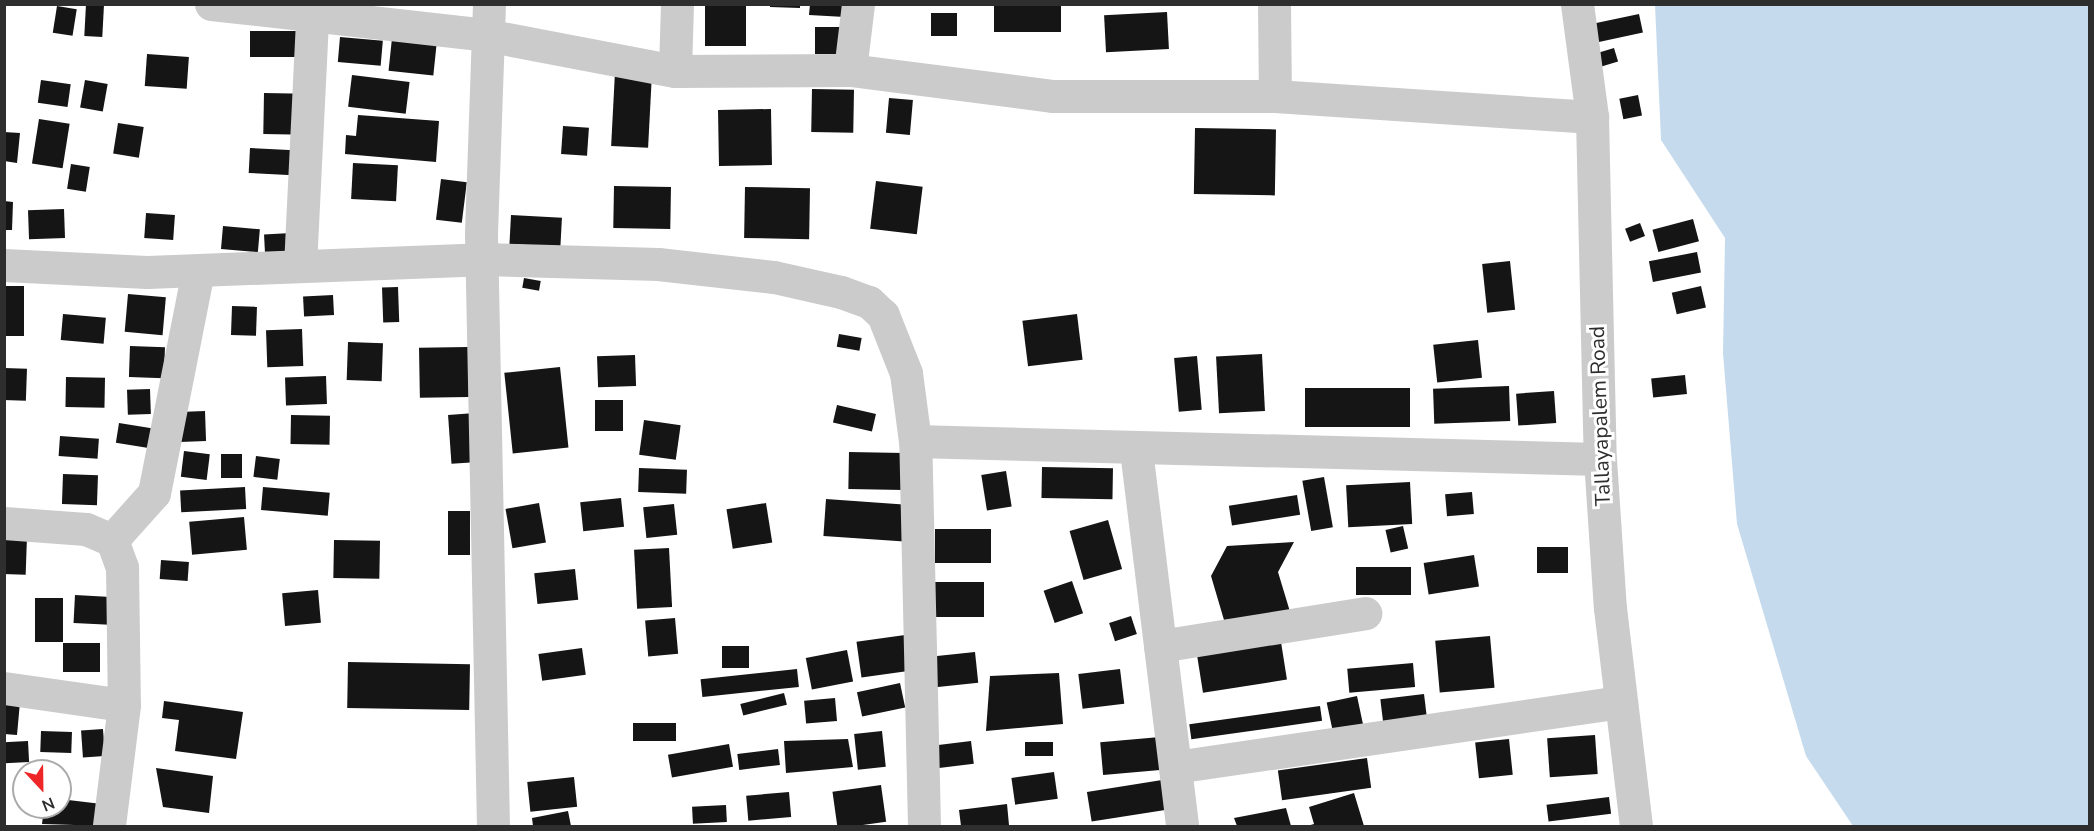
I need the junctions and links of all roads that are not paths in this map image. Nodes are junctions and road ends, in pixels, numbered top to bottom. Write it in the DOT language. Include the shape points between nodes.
graph roads {
  1 [pos="211,4"];
  2 [pos="677,4"];
  3 [pos="858,4"];
  4 [pos="1275,4"];
  5 [pos="1577,4"];
  6 [pos="313,9"];
  7 [pos="487,20"];
  8 [pos="850,70"];
  9 [pos="675,71"];
  10 [pos="1275,96"];
  11 [pos="1592,117"];
  12 [pos="482,259"];
  13 [pos="4,265"];
  14 [pos="300,266"];
  15 [pos="198,270"];
  16 [pos="915,441"];
  17 [pos="1136,450"];
  18 [pos="1600,459"];
  19 [pos="4,523"];
  20 [pos="112,540"];
  21 [pos="1365,613"];
  22 [pos="1160,646"];
  23 [pos="4,688"];
  24 [pos="1619,702"];
  25 [pos="124,705"];
  26 [pos="1175,767"];
  27 [pos="108,826"];
  28 [pos="493,826"];
  29 [pos="924,826"];
  30 [pos="1182,826"];
  31 [pos="1636,826"];
  1 -- 6 [label="street"];
  2 -- 9 [label="street"];
  3 -- 8 [label="street"];
  4 -- 10 [label="street"];
  5 -- 11 [label="street, Tallayapalem Road"];
  6 -- 7 [label="street"];
  6 -- 14 [label="street"];
  7 -- 9 [label="street"];
  7 -- 12 [label="street"];
  8 -- 9 [label="street"];
  8 -- 10 [label="street" via="1053,96"];
  10 -- 11 [label="street"];
  11 -- 18 [label="street, Tallayapalem Road"];
  12 -- 14 [label="street"];
  12 -- 16 [label="street" via="736,271 869,302 897,342"];
  12 -- 28 [label="street"];
  13 -- 15 [label="street"];
  14 -- 15 [label="street"];
  15 -- 20 [label="street" via="154,493"];
  16 -- 17 [label="street"];
  16 -- 29 [label="street"];
  17 -- 18 [label="street"];
  17 -- 22 [label="street"];
  18 -- 24 [label="street, Tallayapalem Road"];
  19 -- 20 [label="street" via="86,529"];
  20 -- 25 [label="street" via="122,567"];
  21 -- 22 [label="street"];
  22 -- 26 [label="street"];
  23 -- 25 [label="street"];
  24 -- 26 [label="street"];
  24 -- 31 [label="street, Tallayapalem Road"];
  25 -- 27 [label="street"];
  26 -- 30 [label="street"];
}
